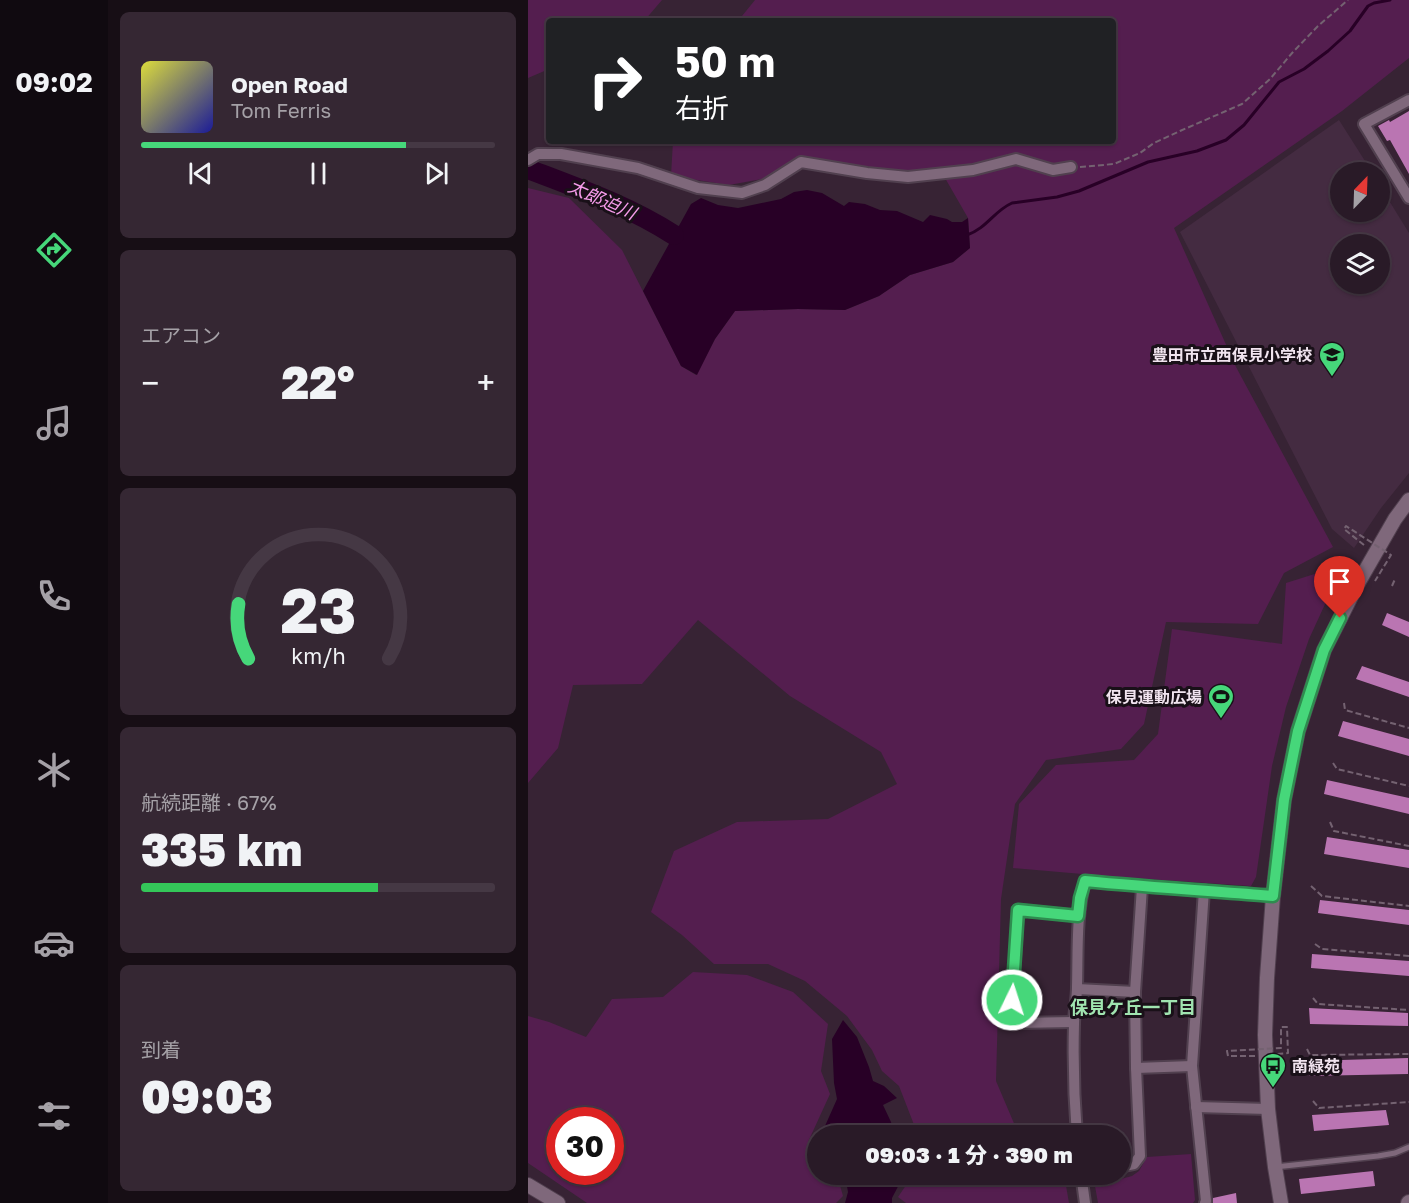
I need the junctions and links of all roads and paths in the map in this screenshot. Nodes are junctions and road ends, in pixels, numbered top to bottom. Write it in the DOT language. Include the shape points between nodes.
graph roads {
  1 [pos="1348,0"];
  2 [pos="1409,100"];
  3 [pos="528,160"];
  4 [pos="1071,167"];
  5 [pos="1409,198"];
  6 [pos="1409,500"];
  7 [pos="1364,545"];
  8 [pos="1395,579"];
  9 [pos="1376,581"];
  10 [pos="1392,586"];
  11 [pos="1344,703"];
  12 [pos="1409,728"];
  13 [pos="1333,763"];
  14 [pos="1409,786"];
  15 [pos="1330,822"];
  16 [pos="1409,846"];
  17 [pos="1311,886"];
  18 [pos="1142,887"];
  19 [pos="1204,890"];
  20 [pos="1273,896"];
  21 [pos="1409,906"];
  22 [pos="1078,916"];
  23 [pos="1315,944"];
  24 [pos="1409,956"];
  25 [pos="1077,989"];
  26 [pos="1136,992"];
  27 [pos="1313,998"];
  28 [pos="1409,1010"];
  29 [pos="1074,1022"];
  30 [pos="1307,1049"];
  31 [pos="1277,1054"];
  32 [pos="1409,1054"];
  33 [pos="1255,1056"];
  34 [pos="1192,1066"];
  35 [pos="1136,1068"];
  36 [pos="1313,1101"];
  37 [pos="1409,1102"];
  38 [pos="1196,1107"];
  39 [pos="1268,1109"];
  40 [pos="1076,1125"];
  41 [pos="1409,1147"];
  42 [pos="1131,1165"];
  43 [pos="1275,1167"];
  44 [pos="528,1185"];
  45 [pos="1083,1185"];
  46 [pos="558,1203"];
  47 [pos="1085,1203"];
  48 [pos="1205,1203"];
  49 [pos="1281,1203"];
  1 -- 4 [label="path" via="1242,104 1113,164"];
  2 -- 5 [label="street" via="1364,124"];
  3 -- 4 [label="street" via="538,154 561,154 638,168 698,188 742,193 801,162 908,177 973,170 1016,159 1053,170"];
  6 -- 20 [label="street" via="1357,585 1324,650 1298,731 1284,800"];
  7 -- 9 [label="path, bridge" via="1344,529 1346,526 1391,555"];
  8 -- 10 [label="path"];
  11 -- 12 [label="path" via="1345,710"];
  13 -- 14 [label="path" via="1337,769"];
  15 -- 16 [label="path" via="1334,831"];
  17 -- 21 [label="path" via="1322,896"];
  18 -- 19 [label="street"];
  18 -- 22 [label="street" via="1085,881"];
  18 -- 26 [label="street"];
  19 -- 20 [label="street"];
  19 -- 34 [label="street"];
  20 -- 39 [label="street" via="1265,1035"];
  22 -- 25 [label="street"];
  22 -- 29 [label="street" via="1018,910 1011,1023"];
  23 -- 24 [label="path" via="1322,949"];
  25 -- 26 [label="street"];
  25 -- 29 [label="street"];
  26 -- 35 [label="street"];
  27 -- 28 [label="path" via="1318,1004"];
  29 -- 40 [label="street"];
  30 -- 32 [label="path" via="1310,1054"];
  31 -- 33 [label="path, bridge" via="1288,1053 1287,1027 1281,1028 1281,1048 1227,1051 1228,1056"];
  34 -- 35 [label="street"];
  34 -- 38 [label="street"];
  35 -- 42 [label="street" via="1140,1156"];
  36 -- 37 [label="path" via="1319,1108"];
  38 -- 39 [label="street"];
  38 -- 48 [label="street"];
  39 -- 43 [label="street"];
  41 -- 43 [label="lane" via="1378,1156"];
  43 -- 49 [label="street"];
  44 -- 46 [label="street"];
  45 -- 47 [label="street"];
}
